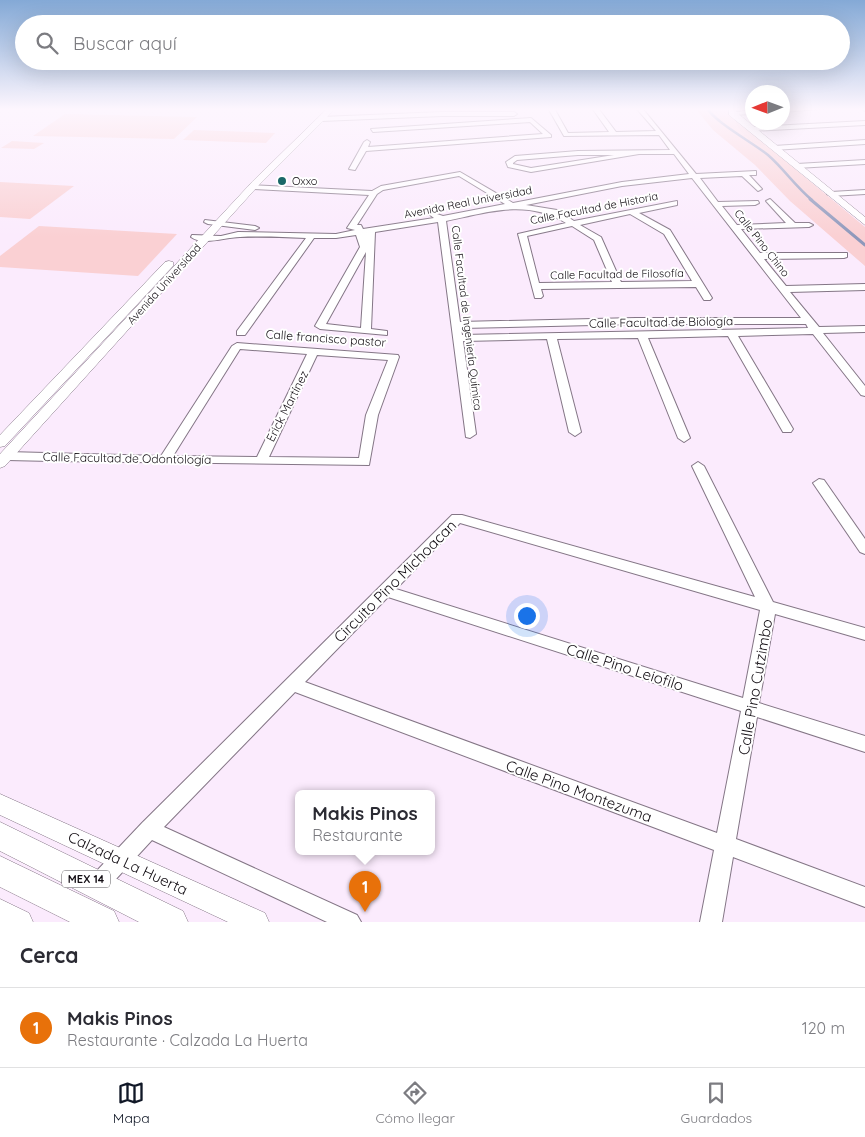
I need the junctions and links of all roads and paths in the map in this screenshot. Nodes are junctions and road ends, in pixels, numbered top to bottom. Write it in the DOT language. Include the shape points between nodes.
graph roads {
  1 [pos="277,151"];
  2 [pos="288,151"];
  3 [pos="363,151"];
  4 [pos="778,151"];
  5 [pos="676,152"];
  6 [pos="637,153"];
  7 [pos="865,162"];
  8 [pos="865,168"];
  9 [pos="354,169"];
  10 [pos="800,169"];
  11 [pos="693,174"];
  12 [pos="253,186"];
  13 [pos="758,189"];
  14 [pos="550,192"];
  15 [pos="865,192"];
  16 [pos="374,193"];
  17 [pos="831,194"];
  18 [pos="558,196"];
  19 [pos="770,201"];
  20 [pos="507,203"];
  21 [pos="755,203"];
  22 [pos="674,204"];
  23 [pos="717,204"];
  24 [pos="554,212"];
  25 [pos="632,212"];
  26 [pos="430,213"];
  27 [pos="442,219"];
  28 [pos="864,221"];
  29 [pos="208,222"];
  30 [pos="221,223"];
  31 [pos="574,224"];
  32 [pos="792,225"];
  33 [pos="809,225"];
  34 [pos="735,226"];
  35 [pos="357,229"];
  36 [pos="372,231"];
  37 [pos="311,236"];
  38 [pos="200,237"];
  39 [pos="368,246"];
  40 [pos="844,255"];
  41 [pos="757,256"];
  42 [pos="699,284"];
  43 [pos="618,285"];
  44 [pos="535,286"];
  45 [pos="865,287"];
  46 [pos="783,289"];
  47 [pos="538,296"];
  48 [pos="707,298"];
  49 [pos="810,321"];
  50 [pos="456,325"];
  51 [pos="865,329"];
  52 [pos="817,330"];
  53 [pos="366,331"];
  54 [pos="241,333"];
  55 [pos="383,333"];
  56 [pos="731,334"];
  57 [pos="642,335"];
  58 [pos="551,336"];
  59 [pos="458,338"];
  60 [pos="314,351"];
  61 [pos="865,374"];
  62 [pos="850,375"];
  63 [pos="865,393"];
  64 [pos="787,429"];
  65 [pos="575,432"];
  66 [pos="470,434"];
  67 [pos="684,438"];
  68 [pos="0,443"];
  69 [pos="165,459"];
  70 [pos="3,460"];
  71 [pos="261,461"];
  72 [pos="365,462"];
  73 [pos="698,466"];
  74 [pos="819,483"];
  75 [pos="865,549"];
  76 [pos="385,590"];
  77 [pos="768,608"];
  78 [pos="865,634"];
  79 [pos="292,684"];
  80 [pos="752,708"];
  81 [pos="865,744"];
  82 [pos="0,804"];
  83 [pos="149,829"];
  84 [pos="0,836"];
  85 [pos="726,845"];
  86 [pos="120,860"];
  87 [pos="0,871"];
  88 [pos="97,885"];
  89 [pos="865,897"];
  90 [pos="0,912"];
  91 [pos="20,922"];
  92 [pos="103,922"];
  93 [pos="172,922"];
  94 [pos="256,922"];
  95 [pos="350,922"];
  96 [pos="711,922"];
  1 -- 29 [label="street, Avenida Universidad"];
  2 -- 12 [label="street, Avenida Universidad"];
  3 -- 9 [label="street"];
  4 -- 10 [label="street"];
  5 -- 6 [label="street"];
  5 -- 11 [label="street, Calle Pino Chino"];
  6 -- 6 [label="street" via="531,170 510,166 509,162 515,158 578,153"];
  7 -- 10 [label="street"];
  8 -- 10 [label="street"];
  10 -- 17 [label="street"];
  11 -- 13 [label="street, Avenida Real Universidad" via="746,172"];
  11 -- 14 [label="street, Avenida Real Universidad" via="637,177"];
  11 -- 18 [label="street, Avenida Real Universidad"];
  11 -- 23 [label="street, Calle Pino Chino"];
  12 -- 16 [label="street"];
  12 -- 30 [label="street, Avenida Universidad"];
  14 -- 18 [label="street"];
  14 -- 20 [label="street, Avenida Real Universidad"];
  15 -- 17 [label="street"];
  16 -- 20 [label="street" via="393,184 460,174"];
  16 -- 35 [label="street"];
  17 -- 28 [label="street"];
  18 -- 20 [label="street, Avenida Real Universidad"];
  18 -- 24 [label="street"];
  19 -- 32 [label="street"];
  20 -- 24 [label="street"];
  20 -- 26 [label="street, Avenida Real Universidad"];
  20 -- 27 [label="street, Avenida Real Universidad"];
  21 -- 23 [label="street"];
  22 -- 25 [label="street, Calle Facultad de Historia"];
  23 -- 34 [label="street, Calle Pino Chino"];
  24 -- 31 [label="street"];
  25 -- 31 [label="street, Calle Facultad de Historia"];
  25 -- 42 [label="street" via="666,232"];
  26 -- 27 [label="street, Calle Facultad de Ingenierίa Quίmica"];
  26 -- 35 [label="street, Avenida Real Universidad"];
  27 -- 36 [label="street, Avenida Real Universidad"];
  27 -- 50 [label="street, Calle Facultad de Ingenierίa Quίmica"];
  29 -- 30 [label="street, Avenida Real Universidad"];
  29 -- 38 [label="street, Avenida Universidad"];
  30 -- 35 [label="street, Avenida Real Universidad" via="244,227"];
  30 -- 38 [label="street, Avenida Universidad"];
  31 -- 43 [label="street" via="598,239"];
  31 -- 44 [label="street, Calle Facultad de Historia" via="522,234"];
  32 -- 33 [label="street"];
  32 -- 34 [label="street"];
  34 -- 41 [label="street, Calle Pino Chino"];
  35 -- 36 [label="street, Avenida Real Universidad"];
  35 -- 37 [label="street, Avenida Real Universidad"];
  35 -- 39 [label="street"];
  36 -- 39 [label="street"];
  37 -- 38 [label="street, Avenida Real Universidad" via="238,234 221,238"];
  37 -- 54 [label="street"];
  38 -- 68 [label="street, Avenida Universidad"];
  38 -- 70 [label="street, Avenida Universidad"];
  39 -- 53 [label="street"];
  39 -- 53 [label="street" via="320,326"];
  40 -- 41 [label="street"];
  41 -- 46 [label="street, Calle Pino Chino"];
  42 -- 43 [label="street, Calle Facultad de Filosofía"];
  42 -- 48 [label="street"];
  43 -- 44 [label="street, Calle Facultad de Filosofía"];
  44 -- 47 [label="street, Calle Facultad de Historia"];
  45 -- 46 [label="street"];
  46 -- 49 [label="street, Calle Pino Chino"];
  49 -- 50 [label="street, Calle Facultad de Biología"];
  49 -- 52 [label="street, Calle Pino Chino"];
  50 -- 59 [label="street, Calle Facultad de Ingenierίa Quίmica"];
  51 -- 52 [label="street, Calle Facultad de Biología"];
  52 -- 56 [label="street, Calle Facultad de Biología"];
  52 -- 62 [label="street, Calle Pino Chino"];
  53 -- 55 [label="street"];
  56 -- 57 [label="street, Calle Facultad de Biología"];
  56 -- 64 [label="street"];
  57 -- 58 [label="street, Calle Facultad de Biología"];
  57 -- 67 [label="street"];
  58 -- 59 [label="street, Calle Facultad de Biología"];
  58 -- 65 [label="street"];
  59 -- 66 [label="street, Calle Facultad de Ingenierίa Quίmica"];
  60 -- 69 [label="street, Calle francisco pastor" via="237,346"];
  60 -- 71 [label="street, Erick Martínez"];
  60 -- 72 [label="street, Calle francisco pastor" via="394,357 372,415"];
  61 -- 62 [label="street"];
  62 -- 63 [label="street, Calle Pino Chino"];
  69 -- 70 [label="street, Calle Facultad de Odontología"];
  69 -- 71 [label="street, Calle Facultad de Odontología"];
  71 -- 72 [label="street, Calle Facultad de Odontología"];
  73 -- 77 [label="street, Calle Pino Cutzimbo"];
  74 -- 75 [label="street"];
  76 -- 77 [label="street, Circuito Pino Michoacan" via="457,518"];
  76 -- 79 [label="street, Circuito Pino Michoacan"];
  76 -- 80 [label="street, Calle Pino Leiofilo"];
  77 -- 78 [label="street, Circuito Pino Michoacan"];
  77 -- 80 [label="street, Calle Pino Cutzimbo"];
  79 -- 83 [label="street, Circuito Pino Michoacan"];
  79 -- 85 [label="street, Calle Pino Montezuma"];
  80 -- 81 [label="street, Calle Pino Leiofilo"];
  80 -- 85 [label="street, Calle Pino Cutzimbo"];
  82 -- 86 [label="street, Calzada La Huerta"];
  83 -- 86 [label="street, Circuito Pino Michoacan"];
  83 -- 95 [label="street"];
  84 -- 88 [label="main road, MEX 14"];
  85 -- 89 [label="street, Calle Pino Montezuma"];
  85 -- 96 [label="street, Calle Pino Cutzimbo"];
  86 -- 88 [label="street, Circuito Pino Michoacan"];
  86 -- 94 [label="street, Calzada La Huerta"];
  87 -- 92 [label="main road, MEX 14"];
  88 -- 93 [label="main road, MEX 14"];
  90 -- 91 [label="street"];
}
